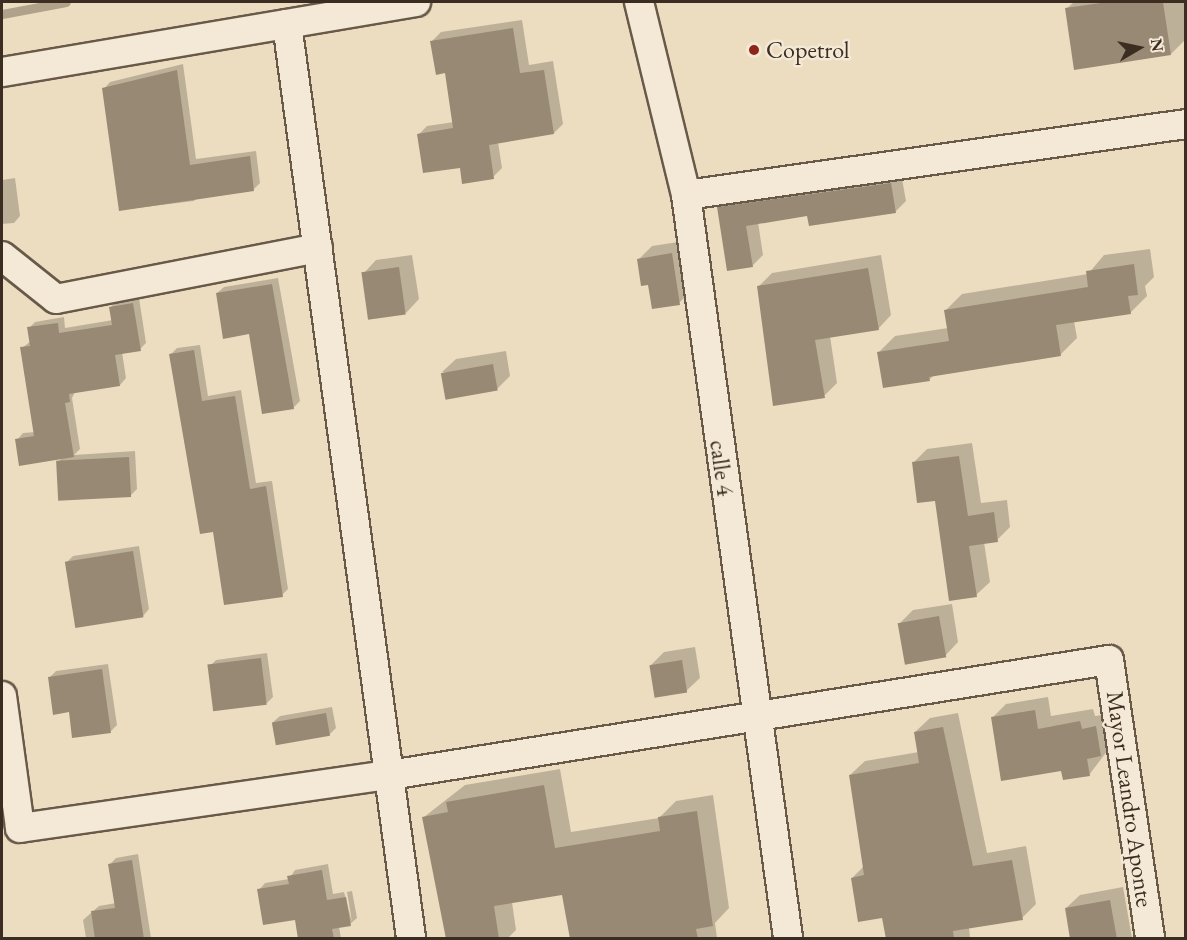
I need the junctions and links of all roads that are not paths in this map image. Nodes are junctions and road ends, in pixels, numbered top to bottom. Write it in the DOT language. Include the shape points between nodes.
graph roads {
  1 [pos="416,2"];
  2 [pos="639,2"];
  3 [pos="287,24"];
  4 [pos="2,72"];
  5 [pos="1185,124"];
  6 [pos="686,195"];
  7 [pos="318,248"];
  8 [pos="2,256"];
  9 [pos="2,696"];
  10 [pos="755,714"];
  11 [pos="390,775"];
  12 [pos="411,939"];
  13 [pos="788,939"];
  14 [pos="1150,939"];
  1 -- 3 [label="street"];
  2 -- 6 [label="street, calle 4"];
  3 -- 4 [label="street"];
  3 -- 7 [label="street"];
  5 -- 6 [label="street"];
  6 -- 10 [label="street, calle 4"];
  7 -- 8 [label="street" via="56,299"];
  7 -- 11 [label="street"];
  9 -- 11 [label="street" via="20,828"];
  10 -- 11 [label="street"];
  10 -- 13 [label="street, calle 4"];
  10 -- 14 [label="street, Mayor Leandro Aponte" via="1109,660"];
  11 -- 12 [label="street"];
}
